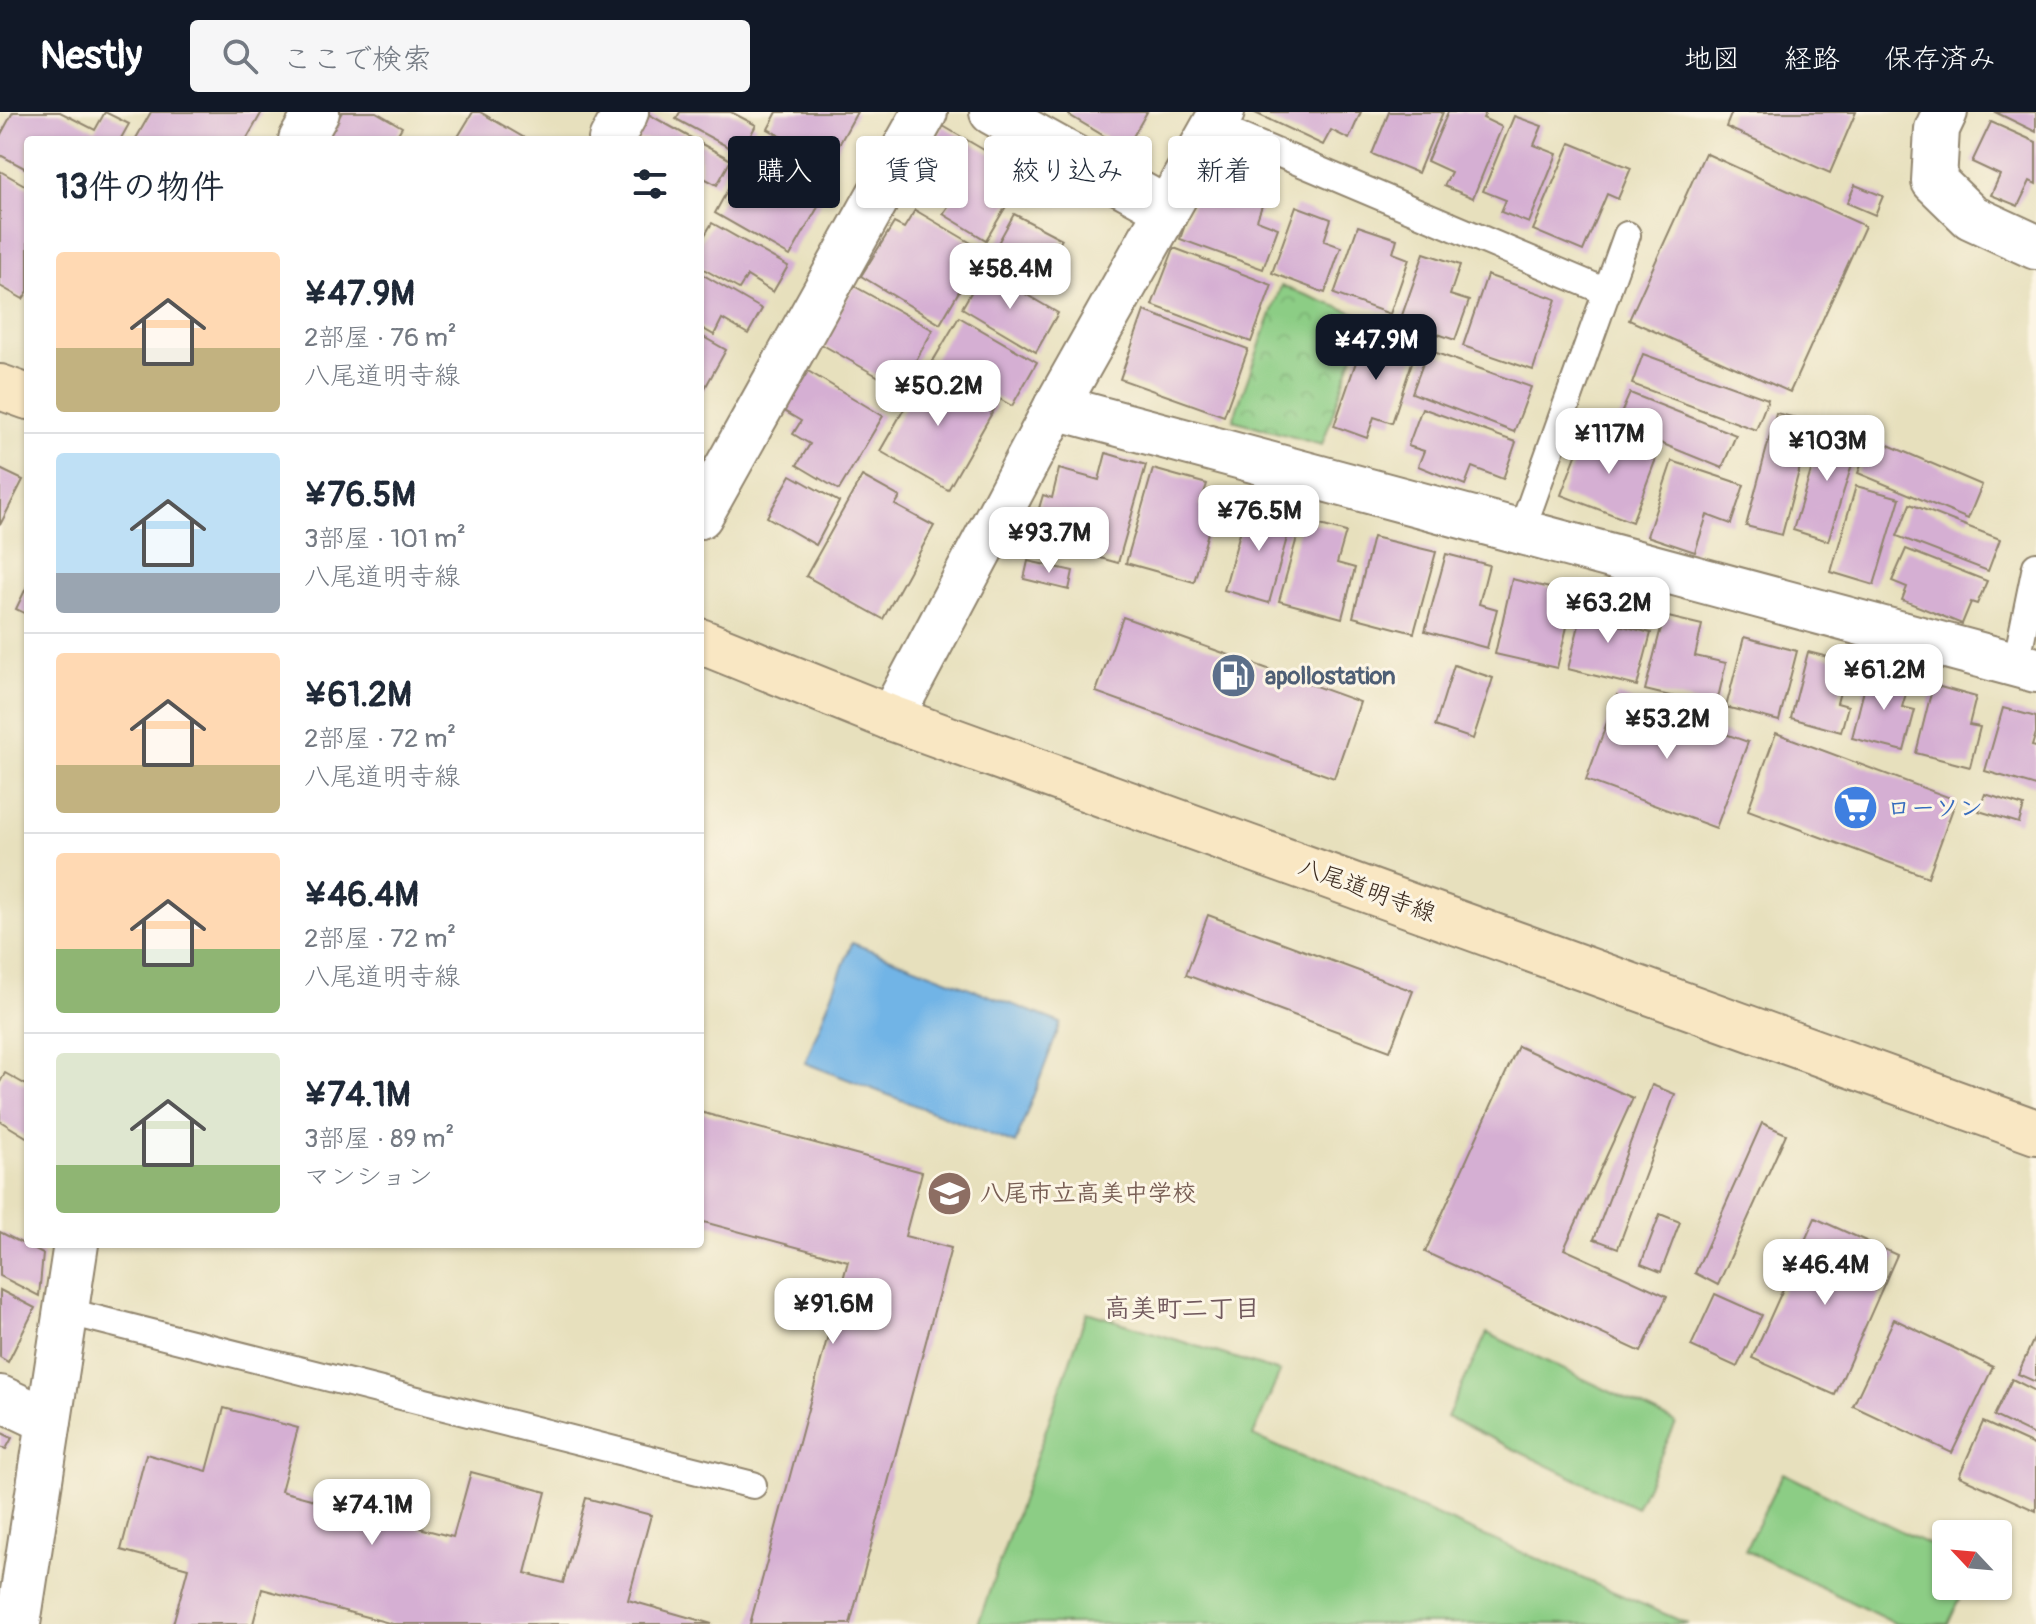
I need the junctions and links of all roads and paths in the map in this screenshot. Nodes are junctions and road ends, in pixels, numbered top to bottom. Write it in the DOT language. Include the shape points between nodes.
graph roads {
  1 [pos="317,112"];
  2 [pos="626,112"];
  3 [pos="925,112"];
  4 [pos="992,112"];
  5 [pos="1945,112"];
  6 [pos="1218,119"];
  7 [pos="303,136"];
  8 [pos="613,136"];
  9 [pos="1167,209"];
  10 [pos="1627,235"];
  11 [pos="2036,247"];
  12 [pos="1607,292"];
  13 [pos="0,387"];
  14 [pos="24,396"];
  15 [pos="1056,407"];
  16 [pos="704,509"];
  17 [pos="1521,532"];
  18 [pos="2036,566"];
  19 [pos="704,643"];
  20 [pos="2026,667"];
  21 [pos="891,718"];
  22 [pos="2036,1132"];
  23 [pos="75,1248"];
  24 [pos="65,1311"];
  25 [pos="0,1398"];
  26 [pos="49,1421"];
  27 [pos="753,1485"];
  28 [pos="15,1542"];
  29 [pos="18,1624"];
  1 -- 7 [label="street"];
  2 -- 8 [label="street"];
  3 -- 16 [label="street"];
  4 -- 9 [label="street"];
  5 -- 11 [label="street" via="1937,129 1934,181 1971,217"];
  6 -- 9 [label="street"];
  6 -- 12 [label="lane"];
  9 -- 15 [label="street"];
  10 -- 12 [label="lane"];
  12 -- 17 [label="lane"];
  13 -- 14 [label="main road"];
  15 -- 17 [label="street"];
  15 -- 21 [label="street"];
  17 -- 20 [label="street"];
  18 -- 20 [label="lane"];
  19 -- 21 [label="main road, 八尾道明寺線"];
  21 -- 22 [label="main road, 八尾道明寺線"];
  23 -- 24 [label="street"];
  24 -- 26 [label="street"];
  24 -- 27 [label="lane"];
  25 -- 26 [label="street"];
  26 -- 28 [label="street"];
  28 -- 29 [label="street"];
}
